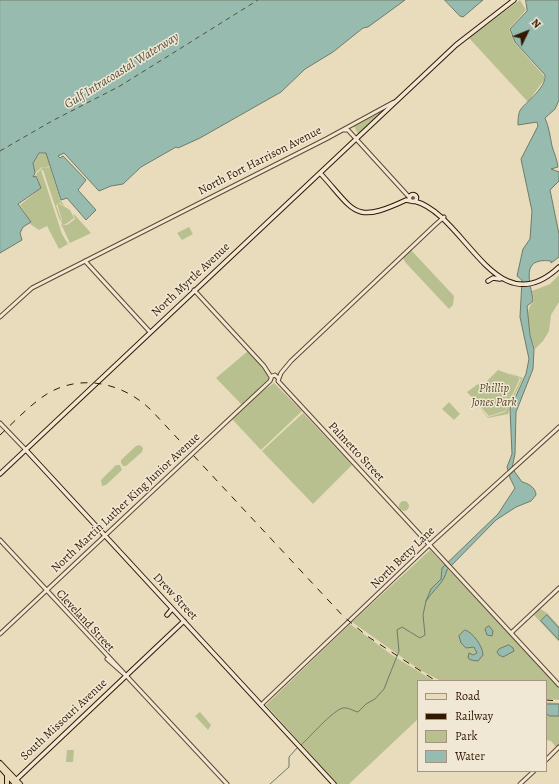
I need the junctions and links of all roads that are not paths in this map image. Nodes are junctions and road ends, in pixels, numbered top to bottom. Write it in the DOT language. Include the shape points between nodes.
graph roads {
  1 [pos="514,0"];
  2 [pos="397,101"];
  3 [pos="341,130"];
  4 [pos="356,140"];
  5 [pos="320,173"];
  6 [pos="412,198"];
  7 [pos="443,217"];
  8 [pos="435,225"];
  9 [pos="85,261"];
  10 [pos="559,267"];
  11 [pos="491,269"];
  12 [pos="488,281"];
  13 [pos="504,281"];
  14 [pos="519,283"];
  15 [pos="194,290"];
  16 [pos="0,317"];
  17 [pos="150,332"];
  18 [pos="273,377"];
  19 [pos="278,379"];
  20 [pos="275,382"];
  21 [pos="0,423"];
  22 [pos="559,427"];
  23 [pos="219,428"];
  24 [pos="26,450"];
  25 [pos="0,474"];
  26 [pos="105,536"];
  27 [pos="422,537"];
  28 [pos="0,541"];
  29 [pos="429,545"];
  30 [pos="559,588"];
  31 [pos="46,591"];
  32 [pos="172,609"];
  33 [pos="166,615"];
  34 [pos="184,621"];
  35 [pos="511,632"];
  36 [pos="0,634"];
  37 [pos="126,676"];
  38 [pos="559,685"];
  39 [pos="261,705"];
  40 [pos="559,748"];
  41 [pos="547,759"];
  42 [pos="0,763"];
  43 [pos="0,767"];
  44 [pos="533,772"];
  45 [pos="12,783"];
  46 [pos="20,784"];
  47 [pos="227,784"];
  48 [pos="334,784"];
  49 [pos="520,784"];
  1 -- 2 [label="main road, North Fort Harrison Avenue" via="463,40"];
  2 -- 3 [label="street, North Fort Harrison Avenue"];
  2 -- 4 [label="main road, North Myrtle Avenue"];
  3 -- 4 [label="street" via="348,130"];
  3 -- 9 [label="street, North Fort Harrison Avenue"];
  4 -- 5 [label="main road, North Myrtle Avenue"];
  4 -- 6 [label="street"];
  5 -- 6 [label="main road" via="347,204 360,211 375,213"];
  5 -- 15 [label="main road, North Myrtle Avenue"];
  6 -- 7 [label="main road"];
  7 -- 8 [label="street, North Martin Luther King Junior Avenue"];
  7 -- 11 [label="main road"];
  8 -- 18 [label="street, North Martin Luther King Junior Avenue"];
  8 -- 19 [label="street, North Martin Luther King Junior Avenue" via="291,361"];
  9 -- 16 [label="street, North Fort Harrison Avenue" via="29,290"];
  9 -- 17 [label="street"];
  10 -- 14 [label="main road" via="548,276 532,283"];
  11 -- 13 [label="main road"];
  11 -- 14 [label="main road" via="504,278"];
  12 -- 13 [label="main road" via="494,278"];
  13 -- 14 [label="main road"];
  15 -- 17 [label="main road, North Myrtle Avenue"];
  15 -- 18 [label="street"];
  17 -- 24 [label="main road, North Myrtle Avenue"];
  18 -- 19 [label="street, Palmetto Street"];
  18 -- 20 [label="street, Palmetto Street"];
  18 -- 23 [label="street, North Martin Luther King Junior Avenue"];
  19 -- 20 [label="street, North Martin Luther King Junior Avenue"];
  19 -- 27 [label="street, Palmetto Street" via="281,386"];
  20 -- 23 [label="street, North Martin Luther King Junior Avenue"];
  20 -- 27 [label="street, Palmetto Street"];
  21 -- 24 [label="street, Drew Street"];
  22 -- 29 [label="street, North Betty Lane"];
  23 -- 26 [label="street, North Martin Luther King Junior Avenue"];
  24 -- 25 [label="main road, North Myrtle Avenue"];
  24 -- 26 [label="main road, Drew Street"];
  26 -- 31 [label="street, North Martin Luther King Junior Avenue"];
  26 -- 32 [label="main road, Drew Street"];
  27 -- 29 [label="street, Palmetto Street"];
  28 -- 31 [label="street, Cleveland Street"];
  29 -- 35 [label="street, Palmetto Street"];
  29 -- 39 [label="street, North Betty Lane"];
  30 -- 35 [label="street"];
  31 -- 36 [label="street, North Martin Luther King Junior Avenue"];
  31 -- 37 [label="street, Cleveland Street"];
  32 -- 33 [label="main road"];
  32 -- 34 [label="main road, Drew Street"];
  34 -- 37 [label="main road, South Missouri Avenue"];
  34 -- 39 [label="main road, Drew Street"];
  35 -- 38 [label="street, Palmetto Street"];
  37 -- 45 [label="main road, South Missouri Avenue"];
  37 -- 47 [label="street, Cleveland Street"];
  39 -- 48 [label="main road, Drew Street"];
  40 -- 41 [label="street"];
  42 -- 45 [label="main road"];
  43 -- 45 [label="main road"];
  44 -- 49 [label="street"];
  45 -- 46 [label="main road"];
}
